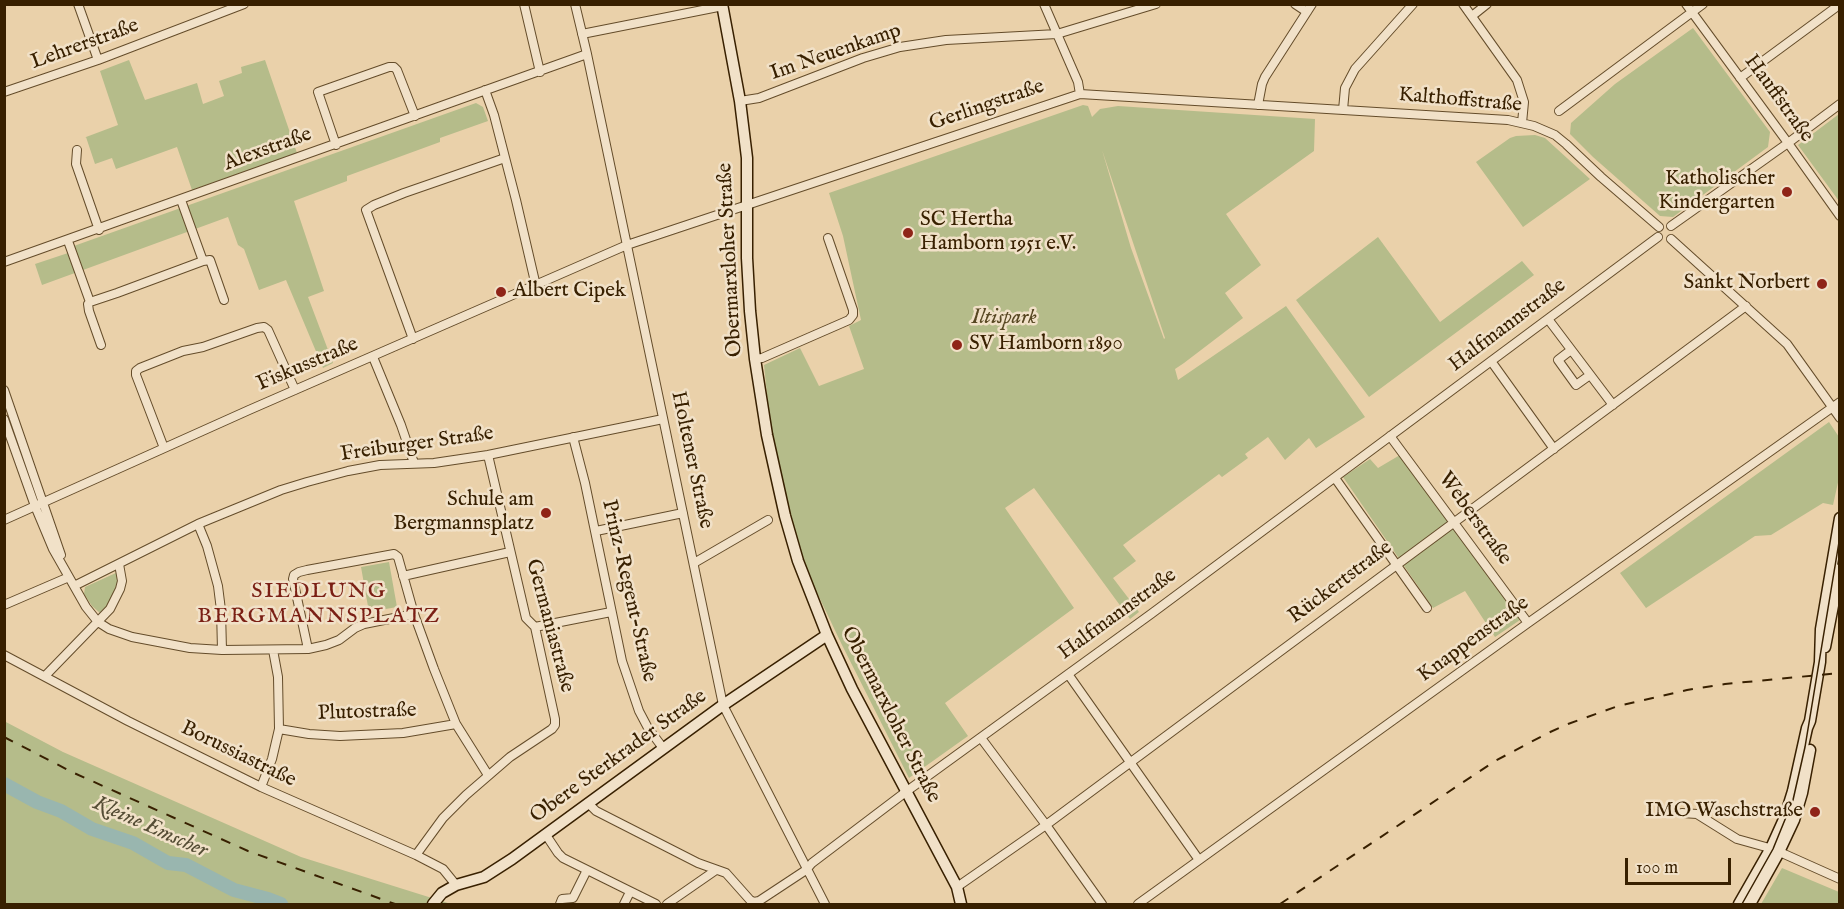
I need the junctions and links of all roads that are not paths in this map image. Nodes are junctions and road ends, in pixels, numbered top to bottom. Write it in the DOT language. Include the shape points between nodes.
graph roads {
  1 [pos="78,4"];
  2 [pos="524,4"];
  3 [pos="575,4"];
  4 [pos="1044,4"];
  5 [pos="1156,4"];
  6 [pos="1295,4"];
  7 [pos="1312,4"];
  8 [pos="1413,4"];
  9 [pos="1463,4"];
  10 [pos="1486,4"];
  11 [pos="1686,4"];
  12 [pos="1703,4"];
  13 [pos="243,5"];
  14 [pos="722,5"];
  15 [pos="1834,7"];
  16 [pos="1307,12"];
  17 [pos="1692,12"];
  18 [pos="1472,16"];
  19 [pos="582,33"];
  20 [pos="1057,34"];
  21 [pos="587,54"];
  22 [pos="98,60"];
  23 [pos="540,72"];
  24 [pos="1740,78"];
  25 [pos="485,90"];
  26 [pos="4,92"];
  27 [pos="1080,94"];
  28 [pos="740,101"];
  29 [pos="1839,104"];
  30 [pos="1258,105"];
  31 [pos="1343,110"];
  32 [pos="1559,111"];
  33 [pos="415,116"];
  34 [pos="1522,123"];
  35 [pos="1788,143"];
  36 [pos="336,145"];
  37 [pos="77,150"];
  38 [pos="505,158"];
  39 [pos="181,200"];
  40 [pos="747,204"];
  41 [pos="1839,216"];
  42 [pos="1671,226"];
  43 [pos="1659,227"];
  44 [pos="99,230"];
  45 [pos="1658,237"];
  46 [pos="828,238"];
  47 [pos="1671,239"];
  48 [pos="68,241"];
  49 [pos="627,245"];
  50 [pos="203,261"];
  51 [pos="6,262"];
  52 [pos="536,286"];
  53 [pos="224,300"];
  54 [pos="90,302"];
  55 [pos="1746,306"];
  56 [pos="1548,319"];
  57 [pos="413,339"];
  58 [pos="101,345"];
  59 [pos="1571,350"];
  60 [pos="373,357"];
  61 [pos="754,359"];
  62 [pos="1491,361"];
  63 [pos="1590,375"];
  64 [pos="4,390"];
  65 [pos="295,390"];
  66 [pos="1839,402"];
  67 [pos="1613,405"];
  68 [pos="1832,407"];
  69 [pos="1839,413"];
  70 [pos="1839,418"];
  71 [pos="4,419"];
  72 [pos="663,419"];
  73 [pos="573,436"];
  74 [pos="1390,436"];
  75 [pos="164,448"];
  76 [pos="1554,448"];
  77 [pos="488,455"];
  78 [pos="414,463"];
  79 [pos="1335,477"];
  80 [pos="44,503"];
  81 [pos="35,506"];
  82 [pos="683,513"];
  83 [pos="1839,518"];
  84 [pos="4,520"];
  85 [pos="768,520"];
  86 [pos="1455,522"];
  87 [pos="198,524"];
  88 [pos="596,531"];
  89 [pos="510,552"];
  90 [pos="694,563"];
  91 [pos="119,564"];
  92 [pos="1396,564"];
  93 [pos="1839,569"];
  94 [pos="68,576"];
  95 [pos="404,576"];
  96 [pos="74,586"];
  97 [pos="4,605"];
  98 [pos="1427,608"];
  99 [pos="611,612"];
  100 [pos="414,614"];
  101 [pos="98,622"];
  102 [pos="1528,623"];
  103 [pos="535,627"];
  104 [pos="827,635"];
  105 [pos="308,649"];
  106 [pos="222,650"];
  107 [pos="273,650"];
  108 [pos="4,655"];
  109 [pos="1820,662"];
  110 [pos="1068,674"];
  111 [pos="45,676"];
  112 [pos="723,705"];
  113 [pos="456,724"];
  114 [pos="279,729"];
  115 [pos="981,738"];
  116 [pos="663,748"];
  117 [pos="1131,761"];
  118 [pos="488,775"];
  119 [pos="261,788"];
  120 [pos="907,791"];
  121 [pos="588,803"];
  122 [pos="1682,813"];
  123 [pos="1046,825"];
  124 [pos="546,835"];
  125 [pos="1775,850"];
  126 [pos="416,855"];
  127 [pos="1199,860"];
  128 [pos="587,870"];
  129 [pos="716,870"];
  130 [pos="806,870"];
  131 [pos="1839,879"];
  132 [pos="456,885"];
  133 [pos="957,887"];
  134 [pos="630,892"];
  135 [pos="434,904"];
  136 [pos="560,904"];
  137 [pos="624,904"];
  138 [pos="656,904"];
  139 [pos="667,904"];
  140 [pos="825,904"];
  141 [pos="961,904"];
  142 [pos="1102,904"];
  143 [pos="1138,904"];
  144 [pos="1739,904"];
  145 [pos="1750,904"];
  1 -- 22 [label="street"];
  2 -- 23 [label="street"];
  3 -- 19 [label="street, Holtener Straße"];
  4 -- 20 [label="street"];
  5 -- 20 [label="street, Im Neuenkamp"];
  6 -- 16 [label="street"];
  7 -- 16 [label="street"];
  8 -- 31 [label="street" via="1354,69 1345,88"];
  9 -- 18 [label="street"];
  10 -- 18 [label="street"];
  11 -- 17 [label="street, Hauffstraße"];
  12 -- 17 [label="street"];
  13 -- 22 [label="street, Lehrerstraße"];
  14 -- 19 [label="street"];
  14 -- 28 [label="street, Obermarxloher Straße"];
  15 -- 24 [label="street"];
  16 -- 30 [label="street" via="1265,76"];
  17 -- 24 [label="street, Hauffstraße"];
  17 -- 32 [label="street"];
  18 -- 34 [label="street" via="1517,80 1524,102"];
  19 -- 21 [label="street, Holtener Straße"];
  20 -- 27 [label="street"];
  20 -- 28 [label="street, Im Neuenkamp" via="946,40 900,47 759,98"];
  21 -- 23 [label="street, Alexstraße"];
  21 -- 49 [label="street, Holtener Straße"];
  22 -- 26 [label="street, Lehrerstraße"];
  23 -- 25 [label="street, Alexstraße"];
  24 -- 35 [label="street, Hauffstraße"];
  25 -- 33 [label="street, Alexstraße"];
  25 -- 38 [label="street"];
  27 -- 30 [label="street, Gerlingstraße"];
  27 -- 40 [label="street, Gerlingstraße"];
  28 -- 40 [label="street, Obermarxloher Straße" via="747,158"];
  29 -- 35 [label="street"];
  30 -- 31 [label="street, Kalthoffstraße"];
  31 -- 34 [label="street, Kalthoffstraße"];
  33 -- 36 [label="street, Alexstraße"];
  33 -- 36 [label="street" via="394,67 318,92"];
  34 -- 43 [label="street, Kalthoffstraße" via="1560,139"];
  35 -- 41 [label="street, Hauffstraße"];
  35 -- 42 [label="street"];
  36 -- 39 [label="street, Alexstraße"];
  37 -- 44 [label="street" via="76,164"];
  38 -- 52 [label="street"];
  38 -- 57 [label="street" via="366,210"];
  39 -- 44 [label="street, Alexstraße"];
  39 -- 50 [label="street"];
  40 -- 49 [label="street, Gerlingstraße"];
  40 -- 61 [label="street, Obermarxloher Straße"];
  42 -- 43 [label="street"];
  42 -- 47 [label="street"];
  43 -- 45 [label="street"];
  44 -- 48 [label="street, Alexstraße"];
  45 -- 47 [label="street"];
  45 -- 56 [label="street, Halfmannstraße"];
  46 -- 61 [label="street" via="853,315"];
  47 -- 55 [label="street"];
  48 -- 51 [label="street, Alexstraße"];
  48 -- 54 [label="street"];
  49 -- 52 [label="street, Fiskusstraße"];
  49 -- 72 [label="street, Holtener Straße"];
  50 -- 53 [label="street" via="210,260"];
  50 -- 54 [label="street"];
  52 -- 57 [label="street, Fiskusstraße"];
  54 -- 58 [label="street" via="88,310"];
  55 -- 67 [label="street, Rückertstraße"];
  55 -- 68 [label="street" via="1795,353"];
  56 -- 59 [label="street"];
  56 -- 62 [label="street, Halfmannstraße"];
  57 -- 60 [label="street, Fiskusstraße"];
  59 -- 63 [label="street"];
  59 -- 63 [label="street" via="1558,360 1576,385"];
  60 -- 65 [label="street, Fiskusstraße"];
  60 -- 78 [label="street"];
  61 -- 104 [label="street, Obermarxloher Straße" via="784,516"];
  62 -- 74 [label="street, Halfmannstraße"];
  62 -- 76 [label="street"];
  63 -- 67 [label="street"];
  64 -- 80 [label="street"];
  65 -- 75 [label="street, Fiskusstraße"];
  65 -- 75 [label="street" via="264,327 140,368 136,375"];
  66 -- 68 [label="street, Knappenstraße"];
  67 -- 76 [label="street, Rückertstraße"];
  68 -- 69 [label="street"];
  68 -- 70 [label="street"];
  68 -- 102 [label="street, Knappenstraße"];
  71 -- 81 [label="street"];
  72 -- 73 [label="street, Freiburger Straße"];
  72 -- 82 [label="street, Holtener Straße"];
  73 -- 77 [label="street, Freiburger Straße"];
  73 -- 88 [label="street, Prinz-Regent-Straße"];
  74 -- 79 [label="street, Halfmannstraße"];
  74 -- 86 [label="street, Weberstraße"];
  75 -- 80 [label="street, Fiskusstraße"];
  76 -- 86 [label="street, Rückertstraße"];
  77 -- 78 [label="street, Freiburger Straße"];
  77 -- 89 [label="street, Germaniastraße"];
  78 -- 87 [label="street, Freiburger Straße" via="380,465 307,482"];
  79 -- 92 [label="street"];
  79 -- 110 [label="street, Halfmannstraße"];
  80 -- 81 [label="street, Fiskusstraße"];
  80 -- 94 [label="street"];
  81 -- 84 [label="street, Fiskusstraße"];
  81 -- 94 [label="street"];
  82 -- 88 [label="street"];
  82 -- 90 [label="street, Holtener Straße"];
  83 -- 109 [label="street" via="1821,629"];
  85 -- 90 [label="street"];
  86 -- 92 [label="street, Rückertstraße"];
  86 -- 102 [label="street, Weberstraße"];
  87 -- 91 [label="street, Freiburger Straße"];
  87 -- 106 [label="street" via="218,586"];
  88 -- 99 [label="street, Prinz-Regent-Straße"];
  89 -- 95 [label="street"];
  89 -- 103 [label="street, Germaniastraße" via="526,618"];
  90 -- 112 [label="street, Holtener Straße"];
  91 -- 96 [label="street, Freiburger Straße"];
  91 -- 101 [label="street" via="122,581 117,597"];
  92 -- 98 [label="street"];
  92 -- 117 [label="street, Rückertstraße"];
  93 -- 109 [label="street"];
  94 -- 96 [label="street"];
  94 -- 97 [label="street"];
  95 -- 100 [label="street"];
  95 -- 105 [label="street" via="394,554 294,575"];
  96 -- 101 [label="street"];
  99 -- 103 [label="street"];
  99 -- 116 [label="street, Prinz-Regent-Straße" via="630,686 648,728"];
  100 -- 105 [label="street" via="364,624 339,640"];
  100 -- 113 [label="street"];
  101 -- 106 [label="street" via="132,637"];
  101 -- 111 [label="street"];
  102 -- 127 [label="street, Knappenstraße"];
  103 -- 118 [label="street, Germaniastraße" via="555,725"];
  104 -- 112 [label="street, Obere Sterkrader Straße"];
  104 -- 120 [label="street, Obermarxloher Straße"];
  105 -- 107 [label="street"];
  106 -- 107 [label="street"];
  107 -- 114 [label="street"];
  108 -- 111 [label="street, Borussiastraße"];
  109 -- 125 [label="street" via="1802,793 1794,820"];
  110 -- 115 [label="street, Halfmannstraße"];
  110 -- 117 [label="street"];
  111 -- 119 [label="street, Borussiastraße"];
  112 -- 116 [label="street, Obere Sterkrader Straße"];
  112 -- 130 [label="street, Holtener Straße"];
  113 -- 114 [label="street, Plutostraße" via="403,733 340,736"];
  113 -- 118 [label="street"];
  114 -- 119 [label="street"];
  115 -- 120 [label="street, Halfmannstraße"];
  115 -- 123 [label="street"];
  116 -- 121 [label="street, Obere Sterkrader Straße"];
  117 -- 123 [label="street, Rückertstraße"];
  117 -- 127 [label="street"];
  118 -- 126 [label="street, Germaniastraße" via="443,818"];
  119 -- 126 [label="street, Borussiastraße"];
  120 -- 130 [label="street, Halfmannstraße"];
  120 -- 133 [label="street, Obermarxloher Straße"];
  121 -- 124 [label="street, Obere Sterkrader Straße"];
  121 -- 129 [label="street, Halfmannstraße" via="596,811"];
  122 -- 125 [label="street" via="1697,814 1737,839"];
  123 -- 133 [label="street, Rückertstraße"];
  123 -- 142 [label="street"];
  124 -- 128 [label="street" via="563,858"];
  124 -- 132 [label="street, Obere Sterkrader Straße" via="484,877"];
  125 -- 131 [label="street"];
  125 -- 144 [label="street"];
  125 -- 145 [label="street"];
  126 -- 132 [label="street, Borussiastraße" via="443,869"];
  127 -- 143 [label="street, Knappenstraße"];
  128 -- 134 [label="street"];
  128 -- 136 [label="street" via="573,898 562,899"];
  129 -- 130 [label="street, Halfmannstraße" via="726,873 754,902"];
  129 -- 139 [label="street"];
  130 -- 140 [label="street, Holtener Straße"];
  132 -- 135 [label="street, Obere Sterkrader Straße" via="442,893"];
  133 -- 141 [label="street, Obermarxloher Straße"];
  134 -- 137 [label="street"];
  134 -- 138 [label="street"];
}
